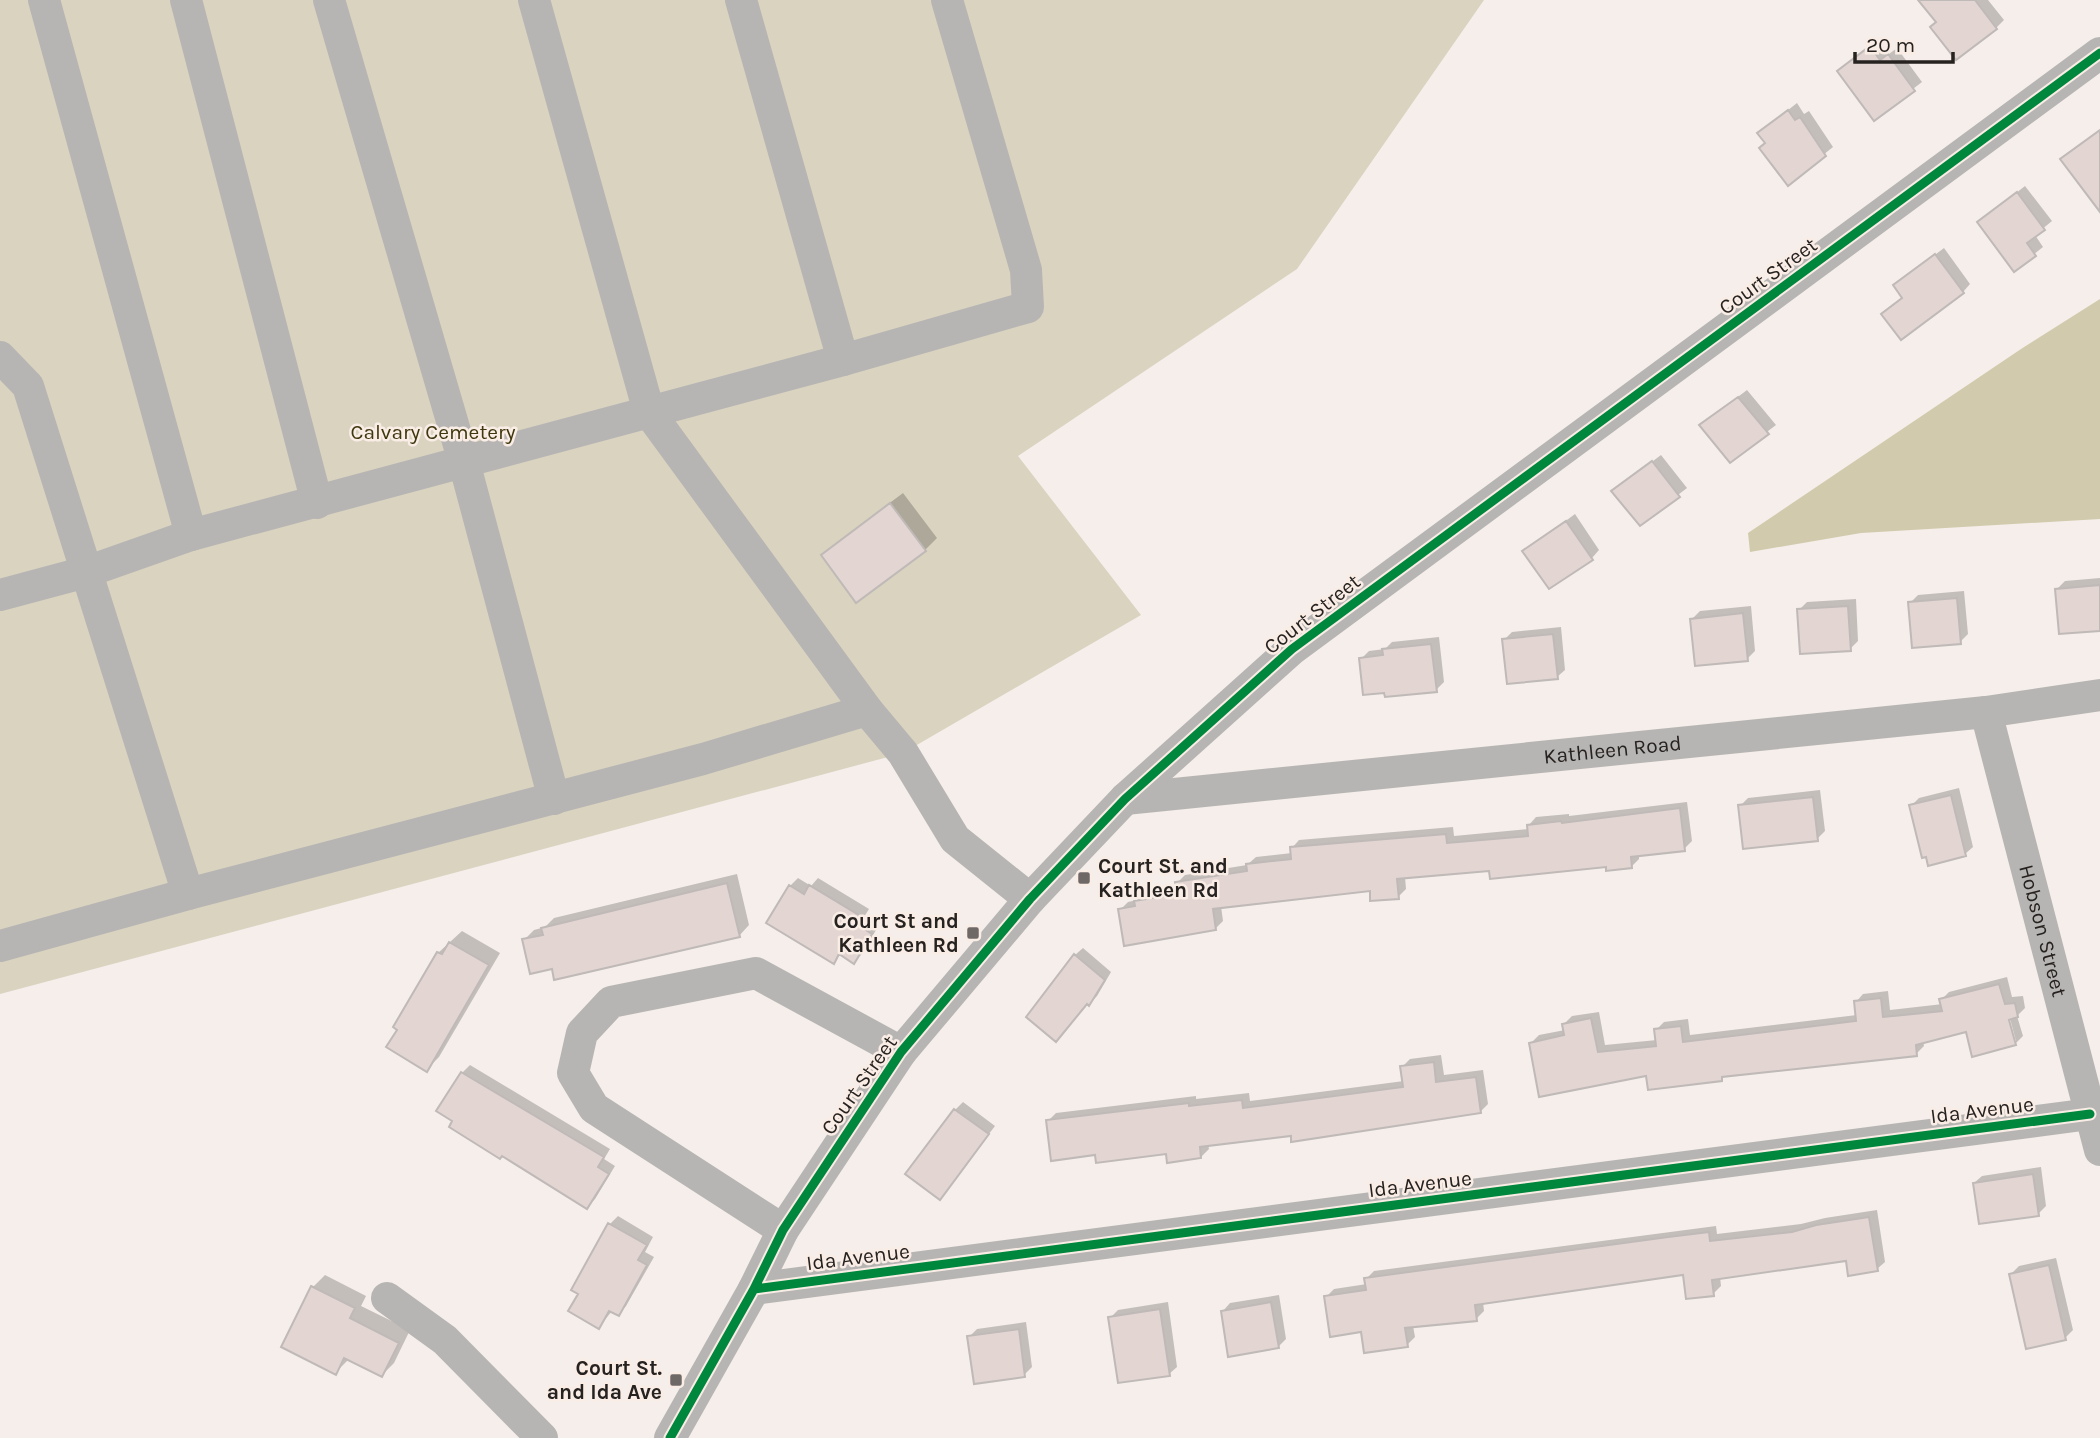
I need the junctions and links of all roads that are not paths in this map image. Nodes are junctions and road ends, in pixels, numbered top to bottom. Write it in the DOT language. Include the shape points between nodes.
graph roads {
  1 [pos="44,0"];
  2 [pos="186,0"];
  3 [pos="330,0"];
  4 [pos="534,0"];
  5 [pos="741,0"];
  6 [pos="947,0"];
  7 [pos="2100,53"];
  8 [pos="0,357"];
  9 [pos="843,360"];
  10 [pos="649,412"];
  11 [pos="464,462"];
  12 [pos="317,503"];
  13 [pos="191,535"];
  14 [pos="86,572"];
  15 [pos="0,595"];
  16 [pos="2100,695"];
  17 [pos="867,710"];
  18 [pos="1986,712"];
  19 [pos="554,799"];
  20 [pos="1125,799"];
  21 [pos="188,894"];
  22 [pos="1030,899"];
  23 [pos="0,946"];
  24 [pos="901,1052"];
  25 [pos="2090,1114"];
  26 [pos="2100,1150"];
  27 [pos="783,1230"];
  28 [pos="754,1289"];
  29 [pos="387,1298"];
  30 [pos="542,1438"];
  31 [pos="670,1438"];
  1 -- 13 [label="street"];
  2 -- 12 [label="street"];
  3 -- 11 [label="street"];
  4 -- 10 [label="street"];
  5 -- 9 [label="street"];
  6 -- 9 [label="street" via="1026,270 1028,307"];
  7 -- 20 [label="street, Court Street" via="1292,649"];
  8 -- 14 [label="street" via="28,386"];
  9 -- 10 [label="street"];
  10 -- 11 [label="street"];
  10 -- 17 [label="street"];
  11 -- 12 [label="street"];
  11 -- 19 [label="street"];
  12 -- 13 [label="street"];
  13 -- 14 [label="street"];
  14 -- 15 [label="street"];
  14 -- 21 [label="street"];
  16 -- 18 [label="street, Kathleen Road"];
  17 -- 19 [label="street"];
  17 -- 22 [label="street" via="903,753 955,839"];
  18 -- 20 [label="street, Kathleen Road"];
  18 -- 25 [label="street, Hobson Street"];
  19 -- 21 [label="street"];
  20 -- 22 [label="street, Court Street"];
  21 -- 23 [label="street"];
  22 -- 24 [label="street, Court Street"];
  24 -- 27 [label="street, Court Street"];
  24 -- 27 [label="street" via="756,973 611,1002 582,1033 573,1073 594,1108"];
  25 -- 26 [label="street, Hobson Street"];
  25 -- 28 [label="street, Ida Avenue"];
  27 -- 28 [label="street, Court Street"];
  28 -- 31 [label="street, Court Street"];
  29 -- 30 [label="street" via="445,1340"];
}
